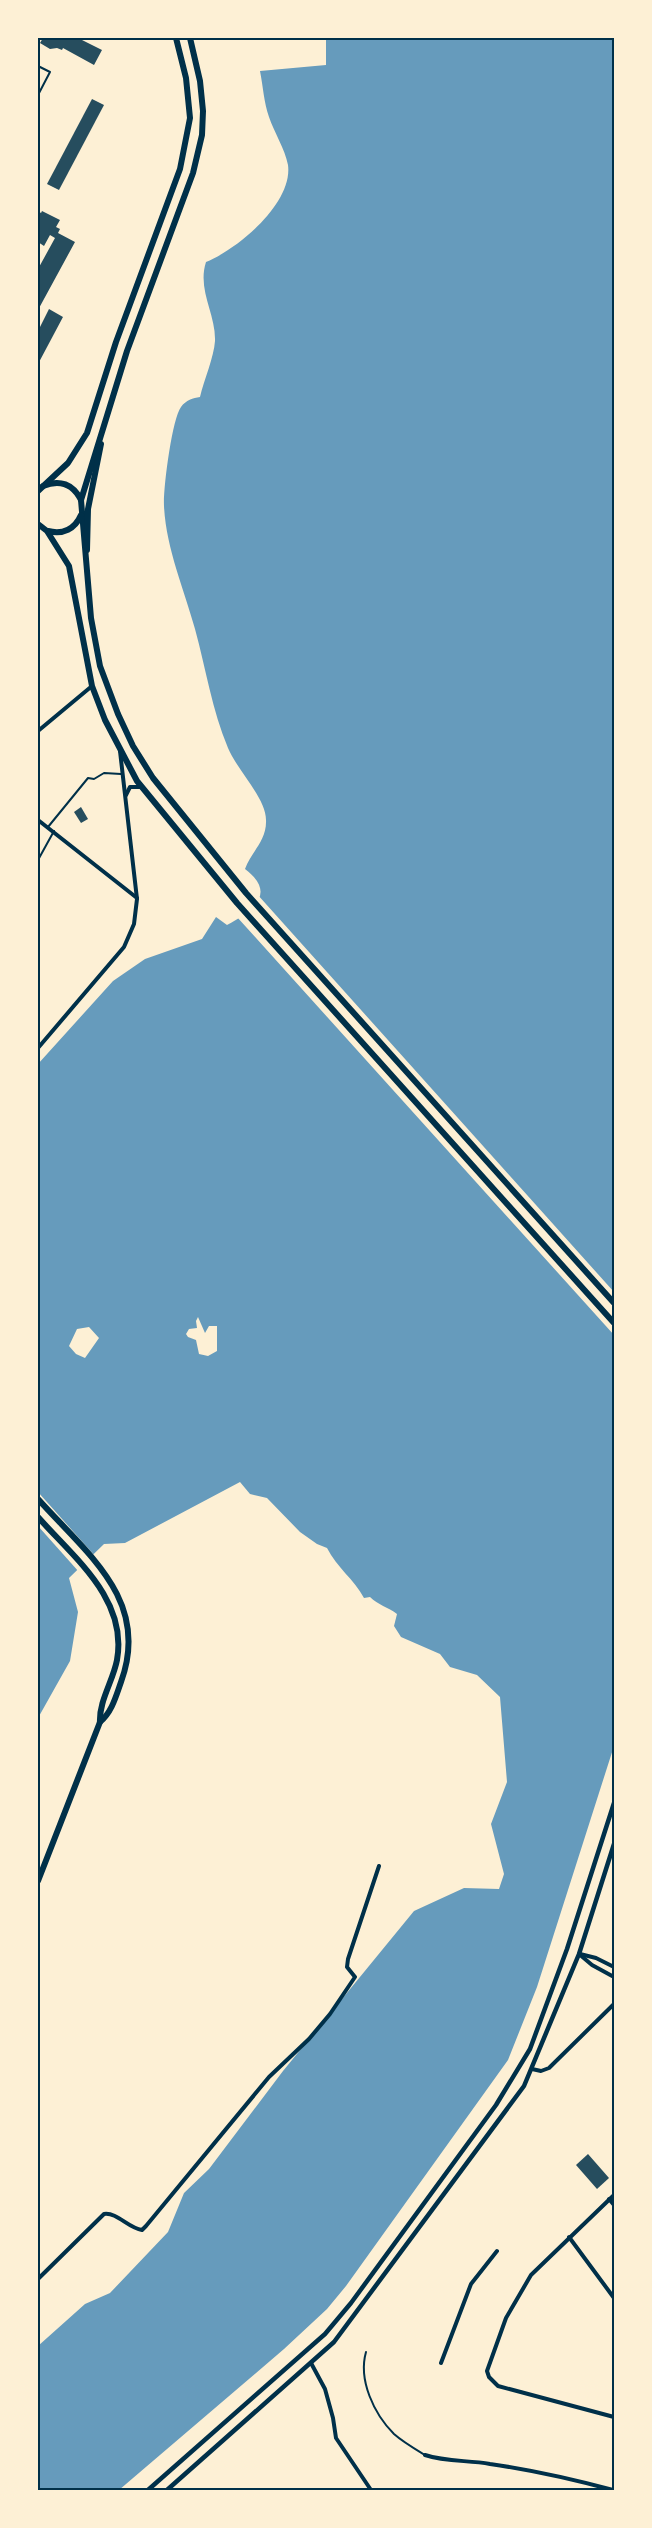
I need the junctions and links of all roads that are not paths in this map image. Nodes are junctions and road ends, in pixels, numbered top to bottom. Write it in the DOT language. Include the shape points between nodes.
graph roads {
  1 [pos="176,38"];
  2 [pos="190,38"];
  3 [pos="38,66"];
  4 [pos="38,95"];
  5 [pos="116,390"];
  6 [pos="40,488"];
  7 [pos="81,500"];
  8 [pos="81,513"];
  9 [pos="38,524"];
  10 [pos="47,531"];
  11 [pos="88,587"];
  12 [pos="92,686"];
  13 [pos="38,731"];
  14 [pos="120,750"];
  15 [pos="123,774"];
  16 [pos="142,787"];
  17 [pos="125,799"];
  18 [pos="38,820"];
  19 [pos="48,827"];
  20 [pos="54,831"];
  21 [pos="38,860"];
  22 [pos="137,899"];
  23 [pos="38,1047"];
  24 [pos="615,1304"];
  25 [pos="615,1323"];
  26 [pos="38,1499"];
  27 [pos="38,1517"];
  28 [pos="100,1722"];
  29 [pos="615,1803"];
  30 [pos="615,1844"];
  31 [pos="379,1866"];
  32 [pos="38,1881"];
  33 [pos="567,1949"];
  34 [pos="579,1954"];
  35 [pos="615,1968"];
  36 [pos="615,1977"];
  37 [pos="615,2004"];
  38 [pos="532,2069"];
  39 [pos="615,2194"];
  40 [pos="609,2199"];
  41 [pos="615,2205"];
  42 [pos="569,2237"];
  43 [pos="497,2250"];
  44 [pos="38,2279"];
  45 [pos="615,2298"];
  46 [pos="326,2334"];
  47 [pos="334,2342"];
  48 [pos="366,2352"];
  49 [pos="311,2363"];
  50 [pos="441,2363"];
  51 [pos="615,2417"];
  52 [pos="425,2455"];
  53 [pos="148,2490"];
  54 [pos="167,2490"];
  55 [pos="371,2490"];
  56 [pos="613,2490"];
  1 -- 6 [label="main road" via="190,118 180,169 87,433 68,463"];
  2 -- 5 [label="main road" via="201,91 202,135 189,184"];
  3 -- 4 [label="lane" via="50,72"];
  5 -- 7 [label="main road"];
  5 -- 11 [label="main road" via="88,509"];
  6 -- 7 [label="main road" via="58,482 65,484"];
  7 -- 8 [label="main road"];
  8 -- 10 [label="main road" via="68,530"];
  8 -- 11 [label="main road"];
  9 -- 10 [label="main road"];
  10 -- 12 [label="main road" via="69,566"];
  11 -- 24 [label="main road" via="100,666 133,746 153,778 246,893"];
  12 -- 13 [label="street"];
  12 -- 14 [label="main road"];
  14 -- 15 [label="street"];
  14 -- 16 [label="main road"];
  15 -- 17 [label="street"];
  15 -- 19 [label="lane" via="104,773 88,778"];
  16 -- 17 [label="street" via="130,787"];
  16 -- 25 [label="main road" via="237,903"];
  17 -- 22 [label="street"];
  18 -- 19 [label="street"];
  19 -- 20 [label="street"];
  20 -- 21 [label="lane"];
  20 -- 22 [label="street"];
  22 -- 23 [label="street" via="134,924 124,947"];
  26 -- 28 [label="main road" via="112,1582 127,1623 127,1658 108,1716"];
  27 -- 28 [label="main road" via="106,1595 117,1631 117,1658"];
  28 -- 32 [label="main road"];
  29 -- 33 [label="street"];
  30 -- 34 [label="street"];
  31 -- 44 [label="street" via="348,1959 347,1967 355,1977 330,2014 269,2077 142,2230 104,2214"];
  33 -- 34 [label="street"];
  33 -- 46 [label="street" via="541,2023 514,2078"];
  34 -- 35 [label="street"];
  34 -- 36 [label="street"];
  34 -- 38 [label="street"];
  37 -- 38 [label="street" via="549,2068"];
  38 -- 47 [label="street" via="517,2096"];
  39 -- 40 [label="street"];
  40 -- 41 [label="street"];
  40 -- 42 [label="street"];
  42 -- 45 [label="street"];
  42 -- 51 [label="street" via="521,2289 487,2371 498,2386"];
  43 -- 50 [label="street" via="471,2284"];
  46 -- 47 [label="street"];
  46 -- 53 [label="street"];
  47 -- 49 [label="street"];
  48 -- 52 [label="lane" via="363,2372 372,2402 395,2435"];
  49 -- 54 [label="street"];
  49 -- 55 [label="street" via="325,2389 336,2438"];
  52 -- 56 [label="street" via="543,2472"];
}
